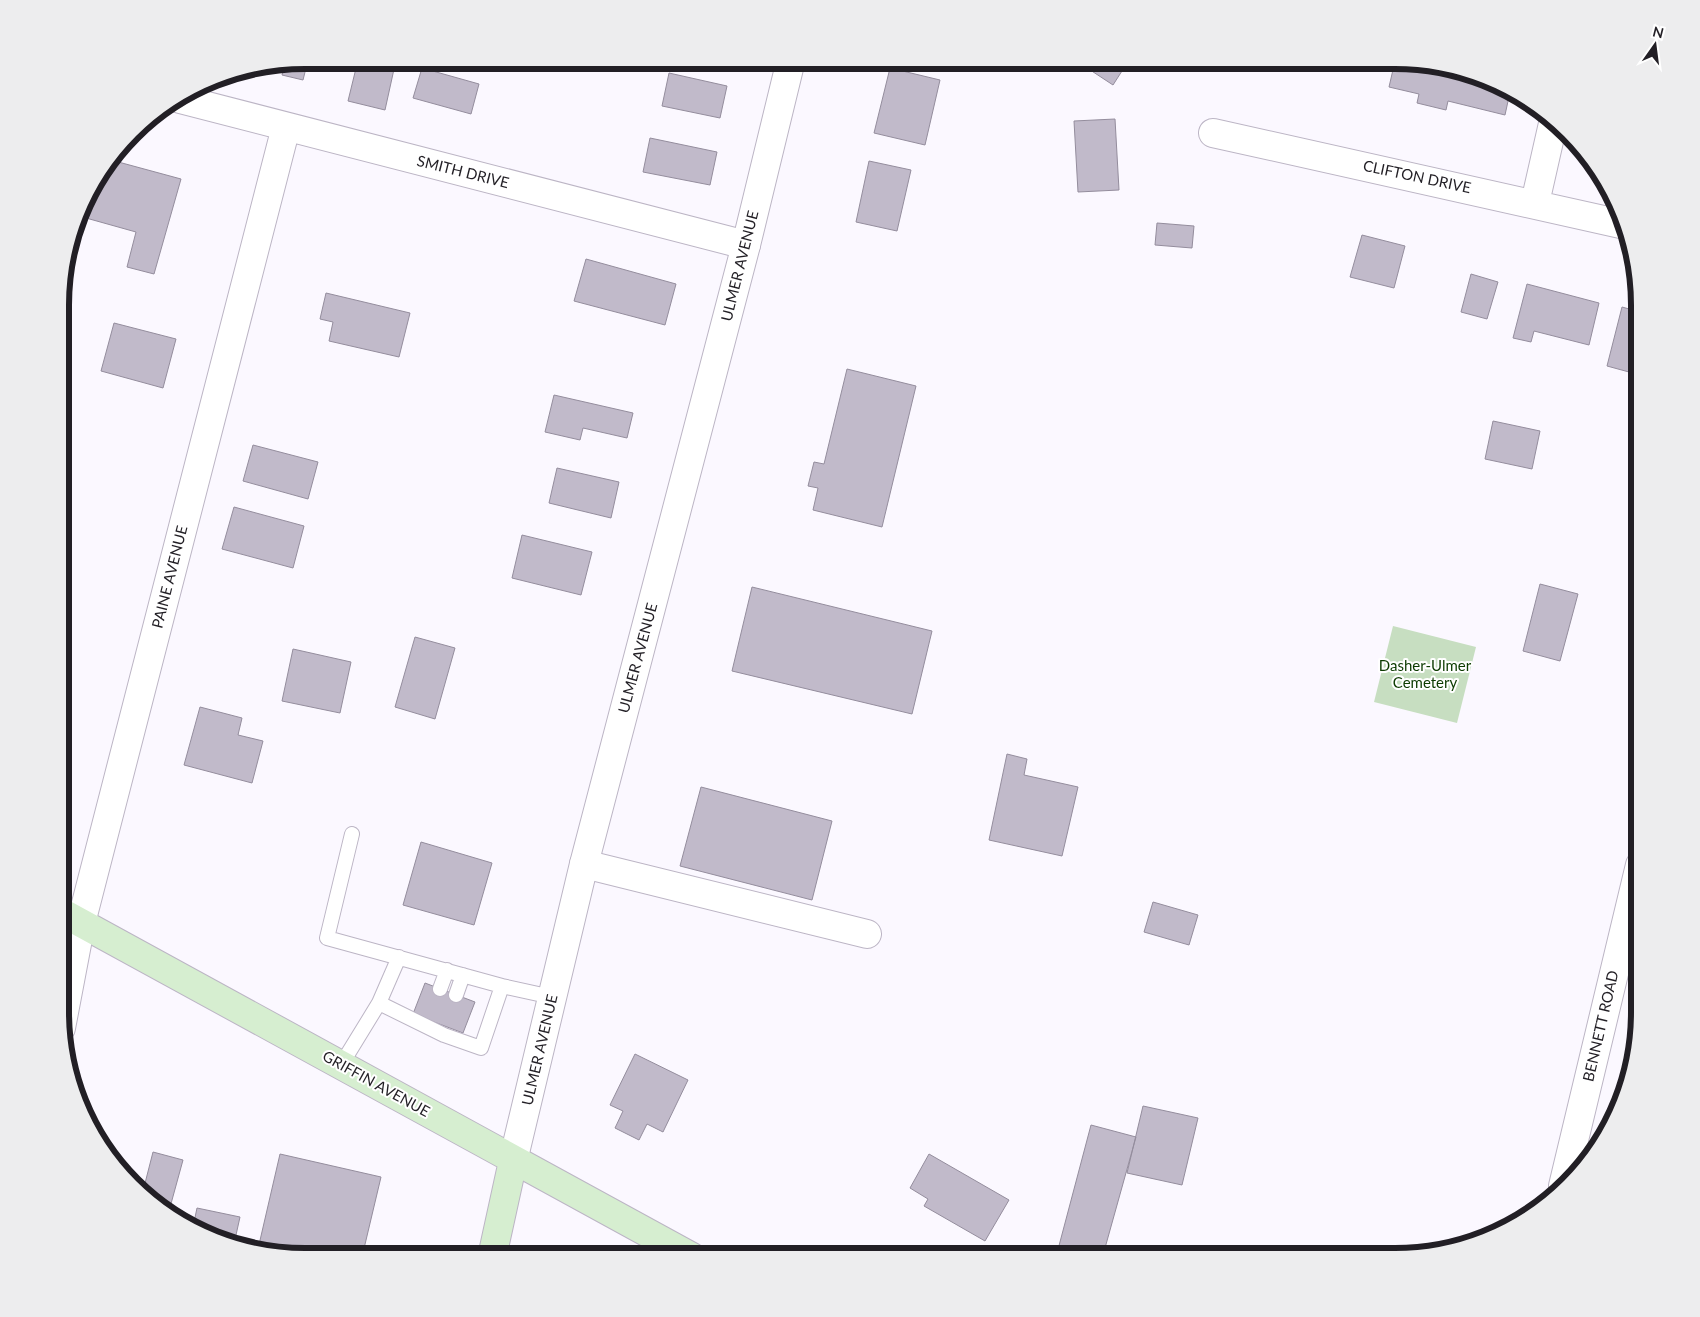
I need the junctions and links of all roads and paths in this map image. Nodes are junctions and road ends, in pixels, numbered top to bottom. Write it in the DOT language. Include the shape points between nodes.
graph roads {
  1 [pos="789,69"];
  2 [pos="185,101"];
  3 [pos="286,127"];
  4 [pos="1552,128"];
  5 [pos="1213,133"];
  6 [pos="1535,203"];
  7 [pos="1617,223"];
  8 [pos="746,244"];
  9 [pos="352,834"];
  10 [pos="584,864"];
  11 [pos="1631,903"];
  12 [pos="71,917"];
  13 [pos="867,934"];
  14 [pos="69,937"];
  15 [pos="398,957"];
  16 [pos="447,970"];
  17 [pos="463,975"];
  18 [pos="502,986"];
  19 [pos="440,989"];
  20 [pos="456,995"];
  21 [pos="552,997"];
  22 [pos="379,1003"];
  23 [pos="341,1065"];
  24 [pos="513,1161"];
  25 [pos="1566,1175"];
  26 [pos="494,1248"];
  27 [pos="675,1248"];
  1 -- 8 [label="street, ULMER AVENUE"];
  2 -- 3 [label="street, SMITH DRIVE"];
  3 -- 8 [label="street, SMITH DRIVE"];
  3 -- 12 [label="street, PAINE AVENUE"];
  4 -- 6 [label="street"];
  5 -- 6 [label="street, CLIFTON DRIVE"];
  6 -- 7 [label="street, CLIFTON DRIVE"];
  8 -- 10 [label="street, ULMER AVENUE"];
  9 -- 15 [label="lane" via="327,938"];
  10 -- 13 [label="street"];
  10 -- 21 [label="street, ULMER AVENUE"];
  11 -- 25 [label="street, BENNETT ROAD"];
  12 -- 14 [label="street, PAINE AVENUE"];
  12 -- 23 [label="main road, GRIFFIN AVENUE"];
  15 -- 16 [label="lane"];
  15 -- 22 [label="lane"];
  16 -- 17 [label="lane"];
  16 -- 19 [label="lane"];
  17 -- 18 [label="lane"];
  17 -- 20 [label="lane"];
  18 -- 21 [label="lane"];
  18 -- 22 [label="lane" via="481,1048"];
  21 -- 24 [label="street, ULMER AVENUE"];
  22 -- 23 [label="lane"];
  23 -- 24 [label="main road, GRIFFIN AVENUE"];
  24 -- 26 [label="main road, ULMER AVENUE"];
  24 -- 27 [label="main road, GRIFFIN AVENUE"];
}
